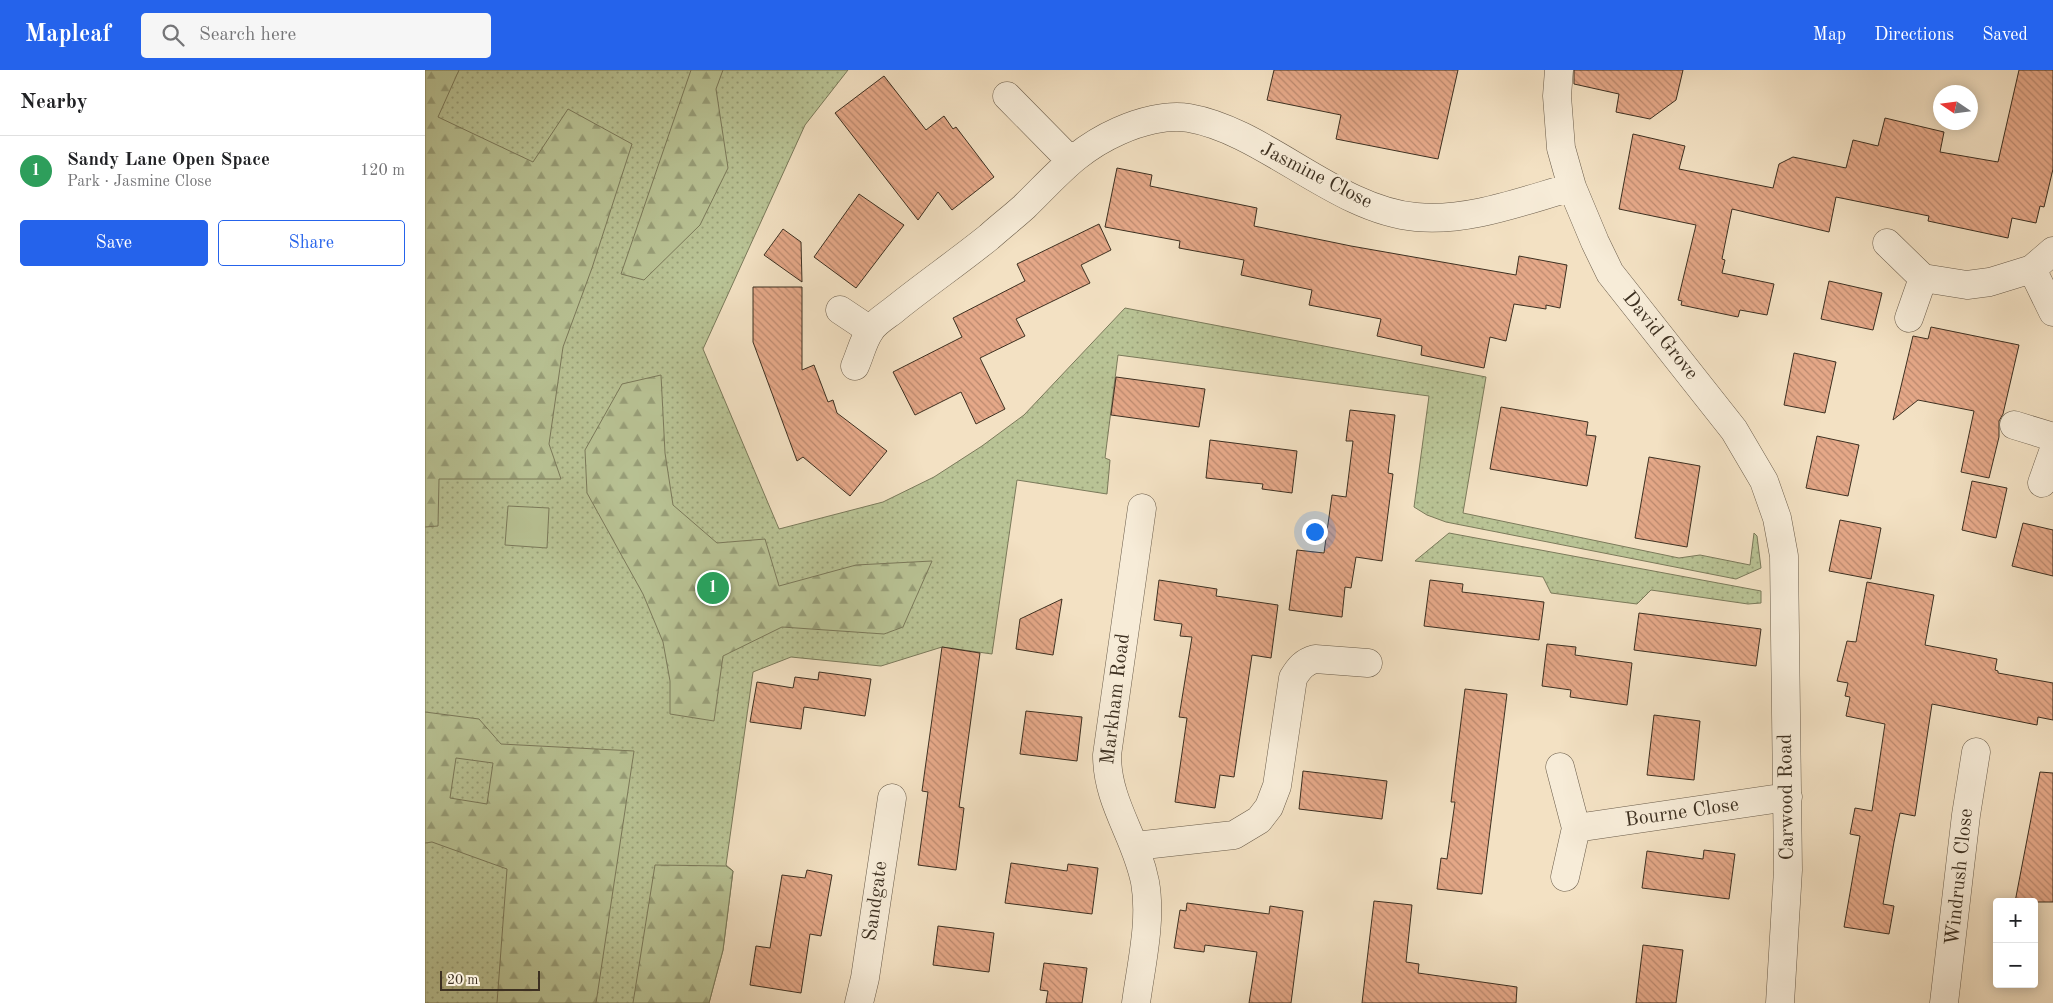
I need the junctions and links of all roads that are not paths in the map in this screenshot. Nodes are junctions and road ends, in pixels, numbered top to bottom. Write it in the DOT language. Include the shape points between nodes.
graph roads {
  1 [pos="1559,70"];
  2 [pos="1007,96"];
  3 [pos="1070,160"];
  4 [pos="1572,186"];
  5 [pos="1887,243"];
  6 [pos="2053,251"];
  7 [pos="2032,269"];
  8 [pos="1923,278"];
  9 [pos="840,310"];
  10 [pos="2053,312"];
  11 [pos="1909,318"];
  12 [pos="870,330"];
  13 [pos="855,366"];
  14 [pos="2014,424"];
  15 [pos="2053,437"];
  16 [pos="2053,452"];
  17 [pos="2042,483"];
  18 [pos="1142,508"];
  19 [pos="1785,591"];
  20 [pos="1368,663"];
  21 [pos="1976,752"];
  22 [pos="1560,767"];
  23 [pos="1788,797"];
  24 [pos="891,798"];
  25 [pos="1576,828"];
  26 [pos="1135,846"];
  27 [pos="1565,877"];
  28 [pos="859,1003"];
  29 [pos="1136,1003"];
  30 [pos="1780,1003"];
  31 [pos="1944,1003"];
  1 -- 4 [label="street, David Grove" via="1557,96 1561,148"];
  2 -- 3 [label="street"];
  3 -- 4 [label="street, Jasmine Close" via="1092,144 1121,130 1166,118 1187,118 1207,122 1246,140 1337,189 1382,209 1415,217 1486,211"];
  3 -- 12 [label="street, Jasmine Close" via="1023,208"];
  4 -- 19 [label="street, David Grove" via="1610,274 1734,430 1765,481 1777,518 1784,556"];
  5 -- 8 [label="street"];
  6 -- 7 [label="street"];
  7 -- 8 [label="street" via="1990,282 1967,284"];
  7 -- 10 [label="street"];
  8 -- 11 [label="street"];
  9 -- 12 [label="street"];
  12 -- 13 [label="street, Jasmine Close"];
  14 -- 15 [label="street"];
  16 -- 17 [label="street"];
  18 -- 26 [label="street, Markham Road" via="1107,755 1112,794"];
  19 -- 23 [label="street, Carwood Road"];
  20 -- 26 [label="street" via="1315,659 1299,668 1293,678 1277,786 1269,807 1259,820 1234,835"];
  21 -- 31 [label="street, Windrush Close"];
  22 -- 25 [label="street"];
  23 -- 25 [label="street, Bourne Close"];
  23 -- 30 [label="street, Carwood Road" via="1788,870"];
  24 -- 28 [label="street, Sandgate"];
  25 -- 27 [label="street"];
  26 -- 29 [label="street, Markham Road" via="1145,883 1146,919"];
}
